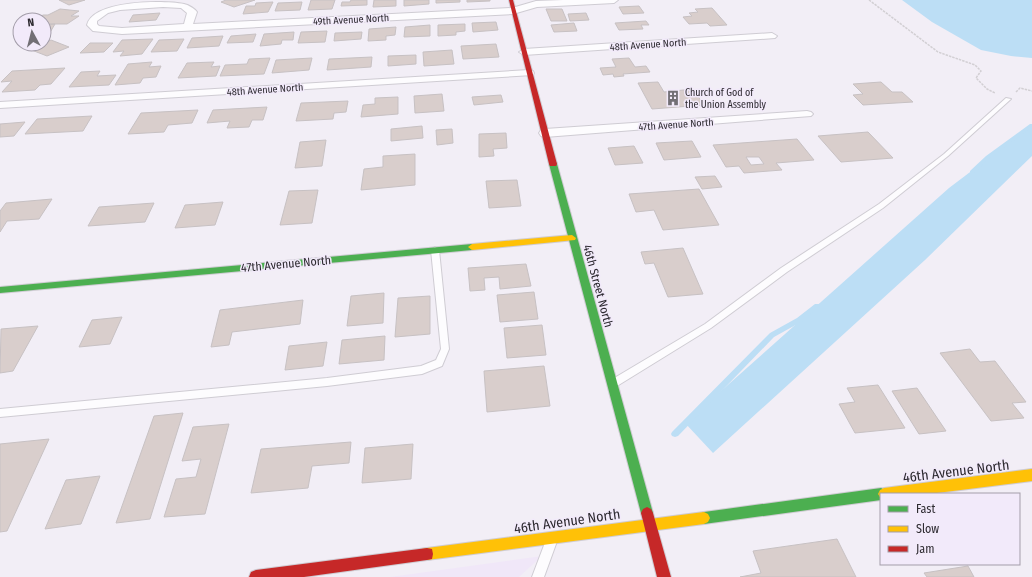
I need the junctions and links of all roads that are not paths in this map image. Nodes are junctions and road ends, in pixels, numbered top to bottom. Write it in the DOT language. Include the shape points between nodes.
graph roads {
  1 [pos="511,0"];
  2 [pos="614,0"];
  3 [pos="513,10"];
  4 [pos="188,27"];
  5 [pos="772,36"];
  6 [pos="524,52"];
  7 [pos="529,73"];
  8 [pos="1008,99"];
  9 [pos="0,105"];
  10 [pos="807,114"];
  11 [pos="545,133"];
  12 [pos="572,238"];
  13 [pos="435,250"];
  14 [pos="0,290"];
  15 [pos="612,385"];
  16 [pos="0,413"];
  17 [pos="1032,475"];
  18 [pos="892,493"];
  19 [pos="880,494"];
  20 [pos="650,524"];
  21 [pos="553,537"];
  22 [pos="256,577"];
  23 [pos="538,577"];
  24 [pos="664,577"];
  1 -- 3 [label="street, 46th Street North"];
  2 -- 3 [label="street, 49th Avenue North" via="536,4"];
  3 -- 4 [label="street, 49th Avenue North"];
  3 -- 6 [label="street, 46th Street North"];
  4 -- 4 [label="street, 49th Avenue North" via="192,12 183,6 163,4 120,7 106,11 93,20 92,25 96,29 122,31"];
  5 -- 6 [label="street, 48th Avenue North"];
  6 -- 7 [label="street, 46th Street North"];
  7 -- 9 [label="street, 48th Avenue North"];
  7 -- 11 [label="street, 46th Street North"];
  8 -- 15 [label="lane" via="946,155 881,206 784,270 708,326"];
  10 -- 11 [label="street, 47th Avenue North"];
  11 -- 12 [label="street, 46th Street North"];
  12 -- 13 [label="street, 47th Avenue North"];
  12 -- 15 [label="street, 46th Street North"];
  13 -- 14 [label="street, 47th Avenue North"];
  13 -- 16 [label="lane" via="445,349 439,363 422,370 327,382"];
  15 -- 20 [label="street, 46th Street North"];
  17 -- 18 [label="street, 46th Avenue North"];
  19 -- 20 [label="street, 46th Avenue North"];
  20 -- 21 [label="street, 46th Avenue North"];
  20 -- 24 [label="street, 46th Street North"];
  21 -- 22 [label="street, 46th Avenue North"];
  21 -- 23 [label="lane"];
}
